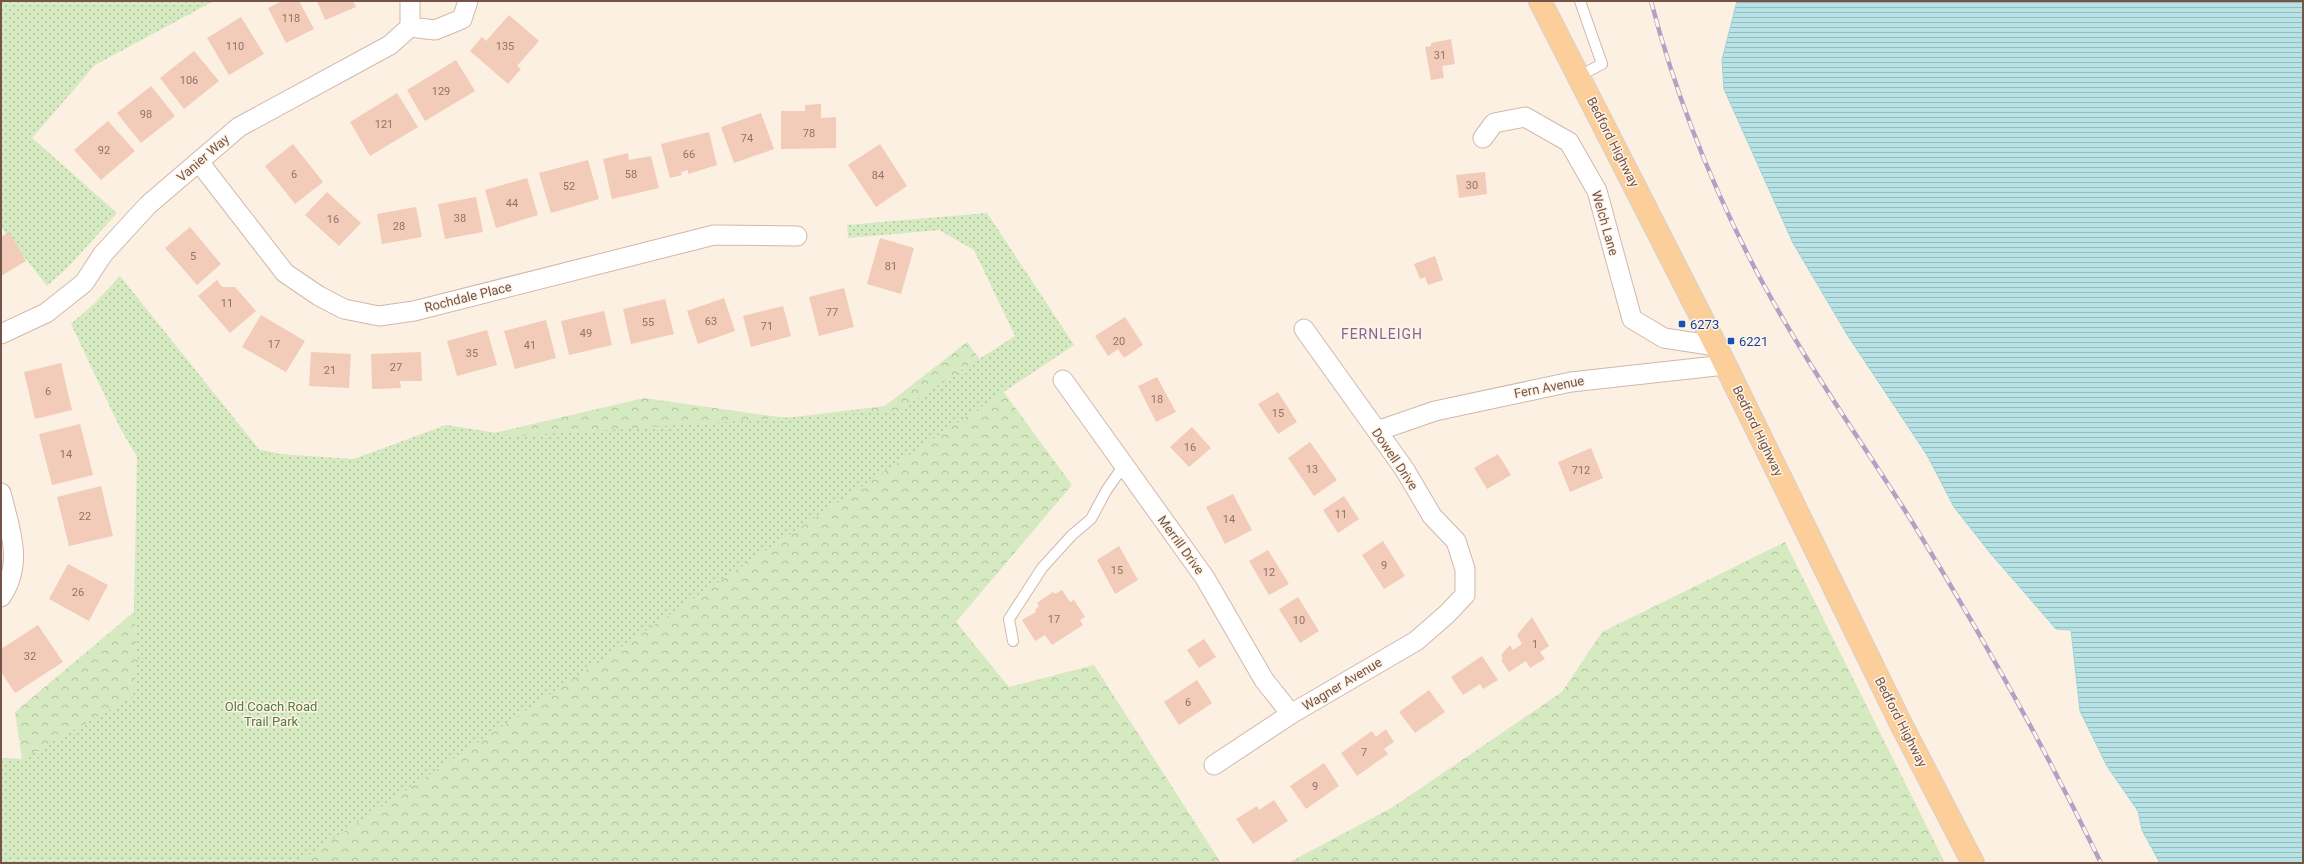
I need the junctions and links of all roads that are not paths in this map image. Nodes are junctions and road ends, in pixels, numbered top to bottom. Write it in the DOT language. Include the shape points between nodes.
graph roads {
  1 [pos="410,1"];
  2 [pos="468,1"];
  3 [pos="1540,1"];
  4 [pos="1580,1"];
  5 [pos="410,27"];
  6 [pos="1579,76"];
  7 [pos="1483,138"];
  8 [pos="199,162"];
  9 [pos="797,236"];
  10 [pos="1304,330"];
  11 [pos="1,334"];
  12 [pos="1721,355"];
  13 [pos="1064,380"];
  14 [pos="1376,431"];
  15 [pos="1124,465"];
  16 [pos="1,493"];
  17 [pos="1465,595"];
  18 [pos="1,597"];
  19 [pos="1013,641"];
  20 [pos="1291,714"];
  21 [pos="1214,765"];
  22 [pos="1973,863"];
  1 -- 5 [label="street"];
  2 -- 5 [label="street" via="462,19 435,30"];
  3 -- 6 [label="main road, Bedford Highway"];
  4 -- 6 [label="lane" via="1602,64"];
  5 -- 8 [label="street, Vanier Way" via="390,45 239,127"];
  6 -- 12 [label="main road, Bedford Highway"];
  7 -- 12 [label="street, Welch Lane" via="1494,123 1525,117 1569,142 1597,191 1632,318 1664,338"];
  8 -- 9 [label="street, Rochdale Place" via="285,273 344,310 379,316 414,311 714,235"];
  8 -- 11 [label="street, Vanier Way" via="148,205 103,254 84,283 46,313"];
  10 -- 14 [label="street, Dowell Drive"];
  12 -- 14 [label="street, Fern Avenue" via="1571,382 1435,411"];
  12 -- 22 [label="main road, Bedford Highway" via="1901,724"];
  13 -- 15 [label="street, Merrill Drive"];
  14 -- 17 [label="street, Dowell Drive" via="1432,516 1456,541 1465,569"];
  15 -- 19 [label="lane" via="1106,491 1092,519 1072,535 1042,568 1009,619"];
  15 -- 20 [label="street, Merrill Drive" via="1205,578 1264,680"];
  16 -- 18 [label="street" via="13,546 14,563 10,584"];
  17 -- 20 [label="street, Wagner Avenue" via="1416,641"];
  20 -- 21 [label="street, Wagner Avenue"];
}
